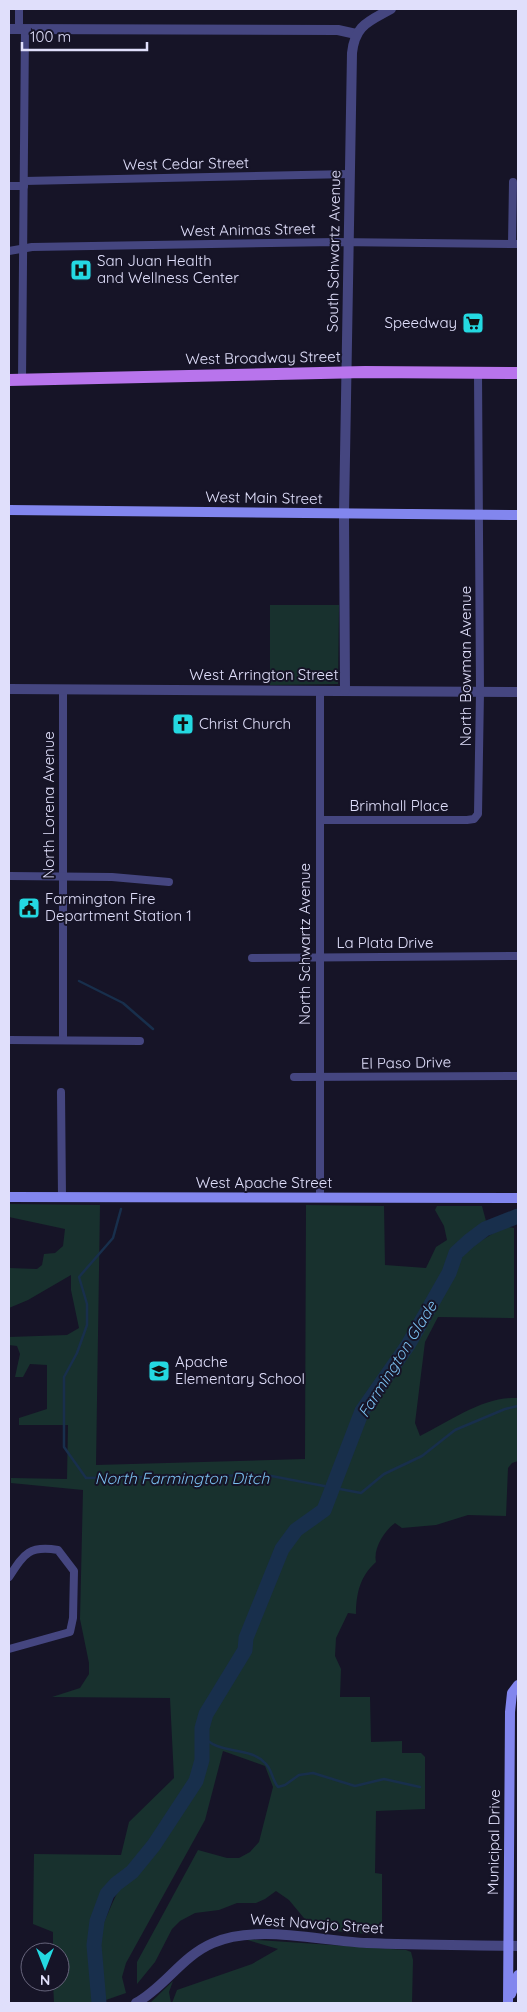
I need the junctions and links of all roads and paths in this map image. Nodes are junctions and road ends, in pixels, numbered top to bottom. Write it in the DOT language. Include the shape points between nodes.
graph roads {
  1 [pos="20,9"];
  2 [pos="391,9"];
  3 [pos="18,29"];
  4 [pos="356,34"];
  5 [pos="350,174"];
  6 [pos="513,182"];
  7 [pos="24,183"];
  8 [pos="9,186"];
  9 [pos="349,242"];
  10 [pos="515,244"];
  11 [pos="23,249"];
  12 [pos="9,251"];
  13 [pos="346,372"];
  14 [pos="478,373"];
  15 [pos="518,373"];
  16 [pos="9,380"];
  17 [pos="22,380"];
  18 [pos="9,510"];
  19 [pos="344,514"];
  20 [pos="478,515"];
  21 [pos="518,515"];
  22 [pos="9,689"];
  23 [pos="63,690"];
  24 [pos="320,690"];
  25 [pos="345,690"];
  26 [pos="480,692"];
  27 [pos="518,692"];
  28 [pos="476,816"];
  29 [pos="321,820"];
  30 [pos="9,876"];
  31 [pos="62,876"];
  32 [pos="169,882"];
  33 [pos="518,956"];
  34 [pos="252,958"];
  35 [pos="320,958"];
  36 [pos="9,1040"];
  37 [pos="63,1040"];
  38 [pos="140,1041"];
  39 [pos="518,1076"];
  40 [pos="294,1077"];
  41 [pos="320,1077"];
  42 [pos="61,1092"];
  43 [pos="9,1197"];
  44 [pos="62,1197"];
  45 [pos="320,1198"];
  46 [pos="518,1198"];
  47 [pos="9,1577"];
  48 [pos="9,1649"];
  49 [pos="518,1684"];
  50 [pos="513,1946"];
  51 [pos="518,1975"];
  52 [pos="508,2002"];
  53 [pos="136,2003"];
  1 -- 3 [label="street"];
  2 -- 4 [label="street" via="362,26"];
  3 -- 4 [label="street" via="338,30"];
  3 -- 7 [label="street"];
  4 -- 5 [label="street, South Schwartz Avenue" via="352,53"];
  5 -- 7 [label="street, West Cedar Street"];
  5 -- 9 [label="street, South Schwartz Avenue"];
  6 -- 10 [label="street"];
  7 -- 8 [label="street, West Cedar Street"];
  7 -- 11 [label="street"];
  9 -- 10 [label="street, West Animas Street"];
  9 -- 11 [label="street, West Animas Street"];
  9 -- 13 [label="street, South Schwartz Avenue"];
  11 -- 12 [label="street, West Animas Street"];
  11 -- 17 [label="street"];
  13 -- 14 [label="main road, West Broadway Street"];
  13 -- 17 [label="main road, West Broadway Street"];
  13 -- 19 [label="street, South Schwartz Avenue"];
  14 -- 15 [label="main road, West Broadway Street"];
  14 -- 20 [label="street, North Bowman Avenue"];
  16 -- 17 [label="main road, West Broadway Street"];
  18 -- 19 [label="main road, West Main Street"];
  19 -- 20 [label="main road, West Main Street"];
  19 -- 25 [label="street"];
  20 -- 21 [label="main road, West Main Street"];
  20 -- 26 [label="street, North Bowman Avenue"];
  22 -- 23 [label="street, West Arrington Street"];
  23 -- 24 [label="street, West Arrington Street"];
  23 -- 31 [label="street, North Lorena Avenue"];
  24 -- 25 [label="street, West Arrington Street"];
  24 -- 29 [label="street, North Schwartz Avenue"];
  25 -- 26 [label="street, West Arrington Street"];
  26 -- 27 [label="street, West Arrington Street"];
  26 -- 28 [label="street, North Bowman Avenue" via="479,807"];
  28 -- 29 [label="street, Brimhall Place" via="467,820"];
  29 -- 35 [label="street, North Schwartz Avenue"];
  30 -- 31 [label="street"];
  31 -- 32 [label="street"];
  31 -- 37 [label="street, North Lorena Avenue"];
  33 -- 35 [label="street, La Plata Drive"];
  34 -- 35 [label="street, La Plata Drive"];
  35 -- 41 [label="street, North Schwartz Avenue"];
  36 -- 37 [label="street"];
  37 -- 38 [label="street"];
  39 -- 41 [label="street, El Paso Drive"];
  40 -- 41 [label="street, El Paso Drive"];
  41 -- 45 [label="street, North Schwartz Avenue"];
  42 -- 44 [label="street"];
  43 -- 44 [label="main road, West Apache Street"];
  44 -- 45 [label="main road, West Apache Street"];
  45 -- 46 [label="main road, West Apache Street"];
  47 -- 48 [label="street" via="24,1554 42,1547 58,1550 74,1571 70,1632"];
  49 -- 50 [label="main road, Municipal Drive" via="511,1700"];
  50 -- 52 [label="main road, Municipal Drive"];
  50 -- 53 [label="street, West Navajo Street" via="366,1943 259,1934 236,1936 211,1943 195,1953"];
  51 -- 52 [label="main road"];
}
